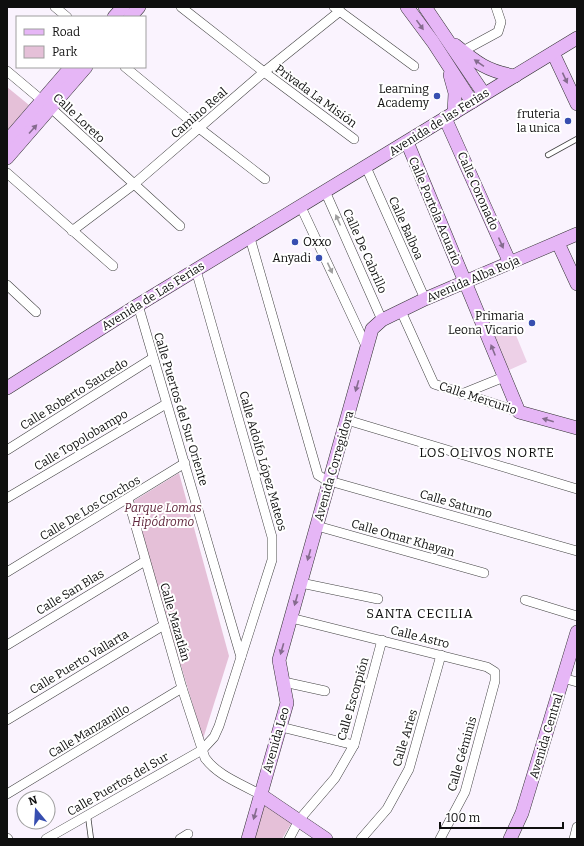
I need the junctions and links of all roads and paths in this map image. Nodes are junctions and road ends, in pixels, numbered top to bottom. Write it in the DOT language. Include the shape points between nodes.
graph roads {
  1 [pos="55,7"];
  2 [pos="123,7"];
  3 [pos="139,7"];
  4 [pos="181,7"];
  5 [pos="407,7"];
  6 [pos="425,7"];
  7 [pos="496,7"];
  8 [pos="337,9"];
  9 [pos="66,16"];
  10 [pos="115,16"];
  11 [pos="131,16"];
  12 [pos="577,38"];
  13 [pos="445,39"];
  14 [pos="462,51"];
  15 [pos="553,53"];
  16 [pos="446,62"];
  17 [pos="414,66"];
  18 [pos="70,68"];
  19 [pos="85,68"];
  20 [pos="126,68"];
  21 [pos="7,72"];
  22 [pos="264,72"];
  23 [pos="515,76"];
  24 [pos="484,94"];
  25 [pos="472,102"];
  26 [pos="47,104"];
  27 [pos="577,104"];
  28 [pos="450,115"];
  29 [pos="199,128"];
  30 [pos="354,139"];
  31 [pos="577,139"];
  32 [pos="7,141"];
  33 [pos="407,142"];
  34 [pos="548,155"];
  35 [pos="7,158"];
  36 [pos="366,167"];
  37 [pos="7,173"];
  38 [pos="265,179"];
  39 [pos="133,185"];
  40 [pos="325,191"];
  41 [pos="301,207"];
  42 [pos="180,226"];
  43 [pos="72,231"];
  44 [pos="577,234"];
  45 [pos="250,238"];
  46 [pos="558,243"];
  47 [pos="510,263"];
  48 [pos="113,266"];
  49 [pos="196,270"];
  50 [pos="465,282"];
  51 [pos="577,284"];
  52 [pos="7,285"];
  53 [pos="425,299"];
  54 [pos="138,305"];
  55 [pos="401,310"];
  56 [pos="36,312"];
  57 [pos="382,320"];
  58 [pos="372,329"];
  59 [pos="367,348"];
  60 [pos="153,358"];
  61 [pos="504,377"];
  62 [pos="7,388"];
  63 [pos="462,394"];
  64 [pos="166,404"];
  65 [pos="519,412"];
  66 [pos="347,420"];
  67 [pos="577,428"];
  68 [pos="7,450"];
  69 [pos="185,464"];
  70 [pos="329,480"];
  71 [pos="577,489"];
  72 [pos="7,498"];
  73 [pos="128,500"];
  74 [pos="317,526"];
  75 [pos="577,550"];
  76 [pos="145,561"];
  77 [pos="7,572"];
  78 [pos="484,573"];
  79 [pos="301,583"];
  80 [pos="378,599"];
  81 [pos="525,600"];
  82 [pos="577,616"];
  83 [pos="291,618"];
  84 [pos="164,625"];
  85 [pos="577,632"];
  86 [pos="382,640"];
  87 [pos="7,645"];
  88 [pos="441,655"];
  89 [pos="241,657"];
  90 [pos="494,672"];
  91 [pos="564,678"];
  92 [pos="284,682"];
  93 [pos="577,682"];
  94 [pos="182,688"];
  95 [pos="325,690"];
  96 [pos="7,720"];
  97 [pos="281,727"];
  98 [pos="354,745"];
  99 [pos="202,750"];
  100 [pos="7,794"];
  101 [pos="261,795"];
  102 [pos="88,816"];
  103 [pos="299,820"];
  104 [pos="577,827"];
  105 [pos="188,834"];
  106 [pos="46,839"];
  107 [pos="91,839"];
  108 [pos="180,839"];
  109 [pos="248,839"];
  110 [pos="288,839"];
  111 [pos="326,839"];
  112 [pos="361,839"];
  113 [pos="440,839"];
  114 [pos="510,839"];
  115 [pos="574,839"];
  1 -- 9 [label="street"];
  2 -- 10 [label="main road"];
  3 -- 11 [label="main road"];
  4 -- 22 [label="street, Privada La Misión"];
  5 -- 16 [label="main road, one-way"];
  6 -- 13 [label="main road"];
  7 -- 14 [label="street" via="501,22 498,32"];
  8 -- 17 [label="street"];
  8 -- 22 [label="street, Camino Real"];
  12 -- 15 [label="main road, Avenida de las Ferias"];
  13 -- 14 [label="main road"];
  13 -- 24 [label="main road"];
  23 -- 14 [label="main road, one-way" via="496,73"];
  15 -- 23 [label="main road, Avenida de las Ferias"];
  15 -- 27 [label="main road, one-way"];
  16 -- 25 [label="main road"];
  16 -- 28 [label="main road" via="455,93"];
  18 -- 26 [label="main road"];
  19 -- 26 [label="main road"];
  20 -- 29 [label="street"];
  21 -- 26 [label="street, Calle Loreto"];
  22 -- 29 [label="street, Camino Real"];
  22 -- 30 [label="street, Privada La Misión"];
  23 -- 24 [label="main road, Avenida de las Ferias"];
  24 -- 25 [label="main road, Avenida de las Ferias"];
  25 -- 28 [label="main road, Avenida de las Ferias"];
  26 -- 32 [label="main road"];
  35 -- 26 [label="main road, one-way"];
  26 -- 39 [label="street, Calle Loreto"];
  28 -- 33 [label="main road, Avenida de las Ferias"];
  28 -- 47 [label="main road, Calle Coronado, one-way"];
  29 -- 38 [label="street"];
  29 -- 39 [label="street, Camino Real"];
  31 -- 34 [label="lane"];
  33 -- 36 [label="main road, Avenida de las Ferias"];
  33 -- 50 [label="main road, Calle Portola Acuario"];
  36 -- 40 [label="main road, Avenida de las Ferias"];
  36 -- 53 [label="street, Calle Balboa"];
  37 -- 43 [label="street"];
  39 -- 42 [label="street, Calle Loreto"];
  39 -- 43 [label="street, Camino Real"];
  40 -- 41 [label="main road, Avenida de las Ferias"];
  57 -- 40 [label="street, Calle De Cabrillo, one-way"];
  41 -- 45 [label="main road, Avenida de Las Ferias"];
  41 -- 59 [label="street, one-way"];
  43 -- 48 [label="street"];
  44 -- 46 [label="main road, Avenida Alba Roja"];
  45 -- 49 [label="main road, Avenida de Las Ferias"];
  45 -- 70 [label="street" via="288,364 316,470 321,477"];
  46 -- 47 [label="main road, Avenida Alba Roja"];
  46 -- 51 [label="main road"];
  47 -- 50 [label="main road, Avenida Alba Roja"];
  49 -- 54 [label="main road, Avenida de Las Ferias"];
  49 -- 89 [label="street, Calle Adolfo López Mateos" via="272,537 272,560"];
  50 -- 53 [label="main road, Avenida Alba Roja"];
  61 -- 50 [label="main road, Calle Portola Acuario, one-way"];
  52 -- 56 [label="street"];
  53 -- 55 [label="main road, Avenida Alba Roja"];
  54 -- 60 [label="street, Calle Puertos del Sur Oriente"];
  54 -- 62 [label="main road, Avenida de Las Ferias"];
  55 -- 57 [label="main road, Avenida Alba Roja"];
  55 -- 63 [label="street, Calle Mercurio" via="431,380 437,385"];
  57 -- 58 [label="main road, Avenida Alba Roja"];
  58 -- 59 [label="main road, Avenida Corregidora"];
  59 -- 66 [label="main road, Avenida Corregidora, one-way"];
  60 -- 64 [label="street, Calle Puertos del Sur Oriente"];
  60 -- 68 [label="street, Calle Roberto Saucedo"];
  61 -- 63 [label="street"];
  61 -- 65 [label="main road, Calle Portola Acuario"];
  63 -- 65 [label="street, Calle Mercurio"];
  64 -- 69 [label="street, Calle Puertos del Sur Oriente"];
  64 -- 72 [label="street, Calle Topolobampo"];
  67 -- 65 [label="main road, Calle Mercurio, one-way"];
  66 -- 70 [label="main road, Avenida Corregidora"];
  66 -- 71 [label="street"];
  69 -- 73 [label="street, Calle De Los Corchos"];
  69 -- 89 [label="street, Calle Puertos del Sur Oriente"];
  70 -- 74 [label="main road, Avenida Corregidora"];
  70 -- 75 [label="street, Calle Saturno"];
  73 -- 76 [label="street, Calle Mazatlán"];
  73 -- 77 [label="street, Calle De Los Corchos"];
  74 -- 78 [label="street, Calle Omar Khayan"];
  74 -- 79 [label="main road, Avenida Corregidora, one-way"];
  76 -- 84 [label="street, Calle Mazatlán"];
  76 -- 87 [label="street, Calle San Blas"];
  79 -- 80 [label="street"];
  79 -- 83 [label="main road, Avenida Corregidora, one-way"];
  81 -- 82 [label="street"];
  83 -- 86 [label="street, Calle Astro"];
  83 -- 92 [label="main road, Avenida Leo, one-way" via="279,660"];
  84 -- 94 [label="street, Calle Mazatlán"];
  84 -- 96 [label="street, Calle Puerto Vallarta"];
  85 -- 91 [label="main road, Avenida Central"];
  86 -- 88 [label="street, Calle Astro"];
  86 -- 98 [label="street, Calle Escorpión"];
  88 -- 90 [label="street, Calle Astro" via="487,667"];
  88 -- 112 [label="street, Calle Aries" via="409,769 387,809"];
  89 -- 99 [label="street, Calle Adolfo López Mateos" via="219,726 214,737"];
  90 -- 113 [label="street, Calle Géminis" via="495,681 465,792"];
  91 -- 93 [label="street"];
  91 -- 114 [label="main road, Avenida Central" via="522,813"];
  92 -- 95 [label="street"];
  92 -- 97 [label="main road, Avenida Leo" via="287,702"];
  94 -- 99 [label="street, Calle Mazatlán"];
  94 -- 100 [label="street, Calle Manzanillo"];
  97 -- 98 [label="street"];
  97 -- 101 [label="main road, Avenida Leo"];
  98 -- 103 [label="street, Calle Escorpión" via="335,778"];
  99 -- 101 [label="street, Calle Mazatlán" via="205,758 215,768"];
  99 -- 102 [label="street, Calle Puertos del Sur"];
  101 -- 103 [label="main road"];
  101 -- 109 [label="main road, Avenida Leo, one-way"];
  102 -- 106 [label="street, Calle Puertos del Sur"];
  102 -- 107 [label="lane"];
  103 -- 110 [label="street, Calle Escorpión"];
  103 -- 111 [label="main road"];
  104 -- 115 [label="street"];
  105 -- 108 [label="street"];
}
